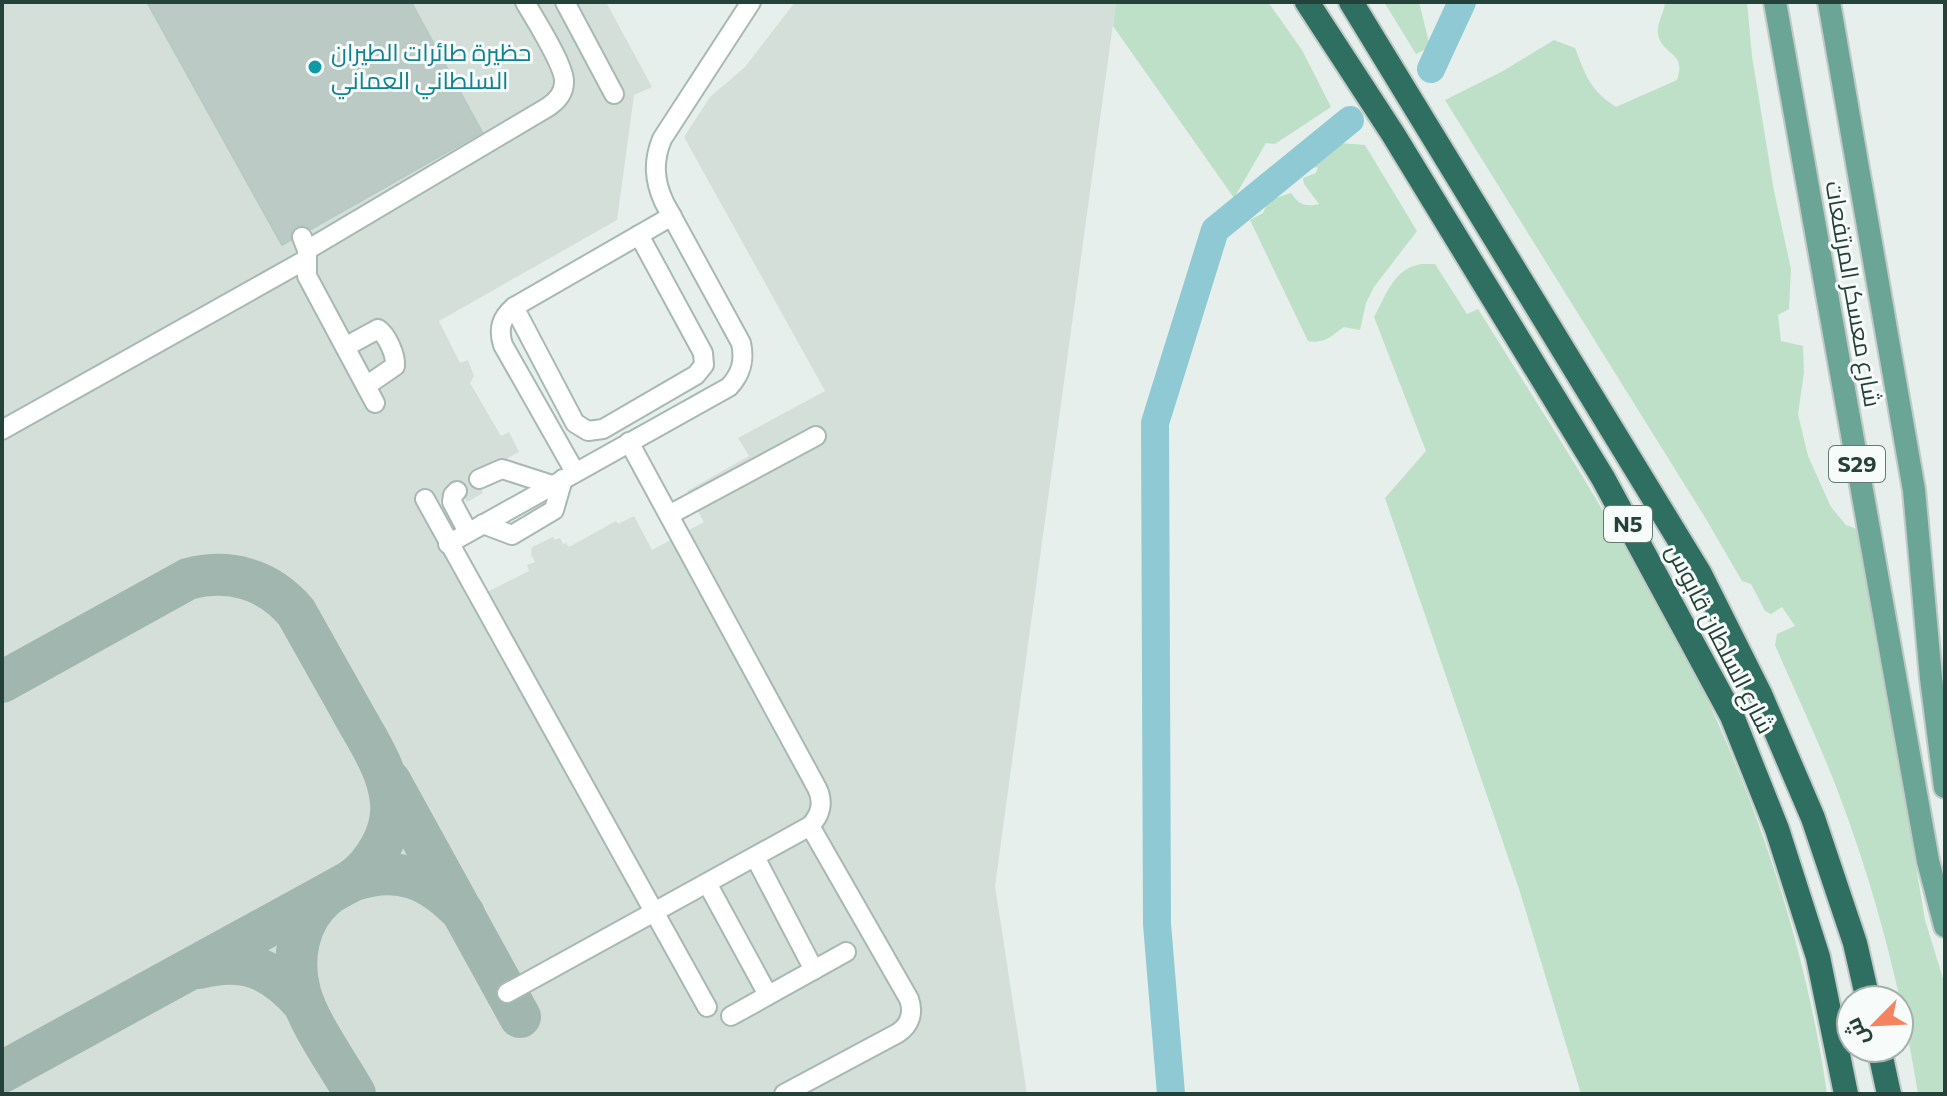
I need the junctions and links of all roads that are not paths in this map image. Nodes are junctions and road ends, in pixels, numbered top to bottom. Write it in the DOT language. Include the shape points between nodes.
graph roads {
  1 [pos="525,2"];
  2 [pos="565,2"];
  3 [pos="751,2"];
  4 [pos="1307,2"];
  5 [pos="1351,2"];
  6 [pos="1775,2"];
  7 [pos="1829,2"];
  8 [pos="738,11"];
  9 [pos="583,35"];
  10 [pos="553,52"];
  11 [pos="614,94"];
  12 [pos="672,216"];
  13 [pos="639,235"];
  14 [pos="305,248"];
  15 [pos="514,307"];
  16 [pos="345,347"];
  17 [pos="366,386"];
  18 [pos="668,391"];
  19 [pos="375,403"];
  20 [pos="680,414"];
  21 [pos="2,430"];
  22 [pos="816,436"];
  23 [pos="629,442"];
  24 [pos="479,479"];
  25 [pos="564,479"];
  26 [pos="457,491"];
  27 [pos="425,499"];
  28 [pos="669,515"];
  29 [pos="476,528"];
  30 [pos="448,544"];
  31 [pos="1945,787"];
  32 [pos="810,826"];
  33 [pos="755,857"];
  34 [pos="707,883"];
  35 [pos="654,913"];
  36 [pos="1945,926"];
  37 [pos="846,952"];
  38 [pos="814,970"];
  39 [pos="1864,984"];
  40 [pos="507,993"];
  41 [pos="768,995"];
  42 [pos="707,1007"];
  43 [pos="731,1016"];
  44 [pos="1882,1064"];
  45 [pos="784,1094"];
  46 [pos="1846,1094"];
  47 [pos="1889,1094"];
  1 -- 10 [label="lane"];
  2 -- 9 [label="lane"];
  3 -- 8 [label="lane"];
  4 -- 46 [label="highway, شارع السلطان قابوس / N5" via="1603,478 1732,716 1777,829 1818,957"];
  5 -- 39 [label="highway, شارع السلطان قابوس / N5" via="1700,574 1760,694 1813,818"];
  6 -- 36 [label="main road, شارع معسكر المرتفعات / S29" via="1928,861"];
  7 -- 31 [label="main road, شارع معسكر المرتفعات / S29" via="1914,490"];
  8 -- 12 [label="lane" via="657,151 659,190"];
  9 -- 10 [label="lane"];
  9 -- 11 [label="lane"];
  10 -- 14 [label="lane" via="565,83 554,103"];
  12 -- 13 [label="lane"];
  12 -- 20 [label="lane" via="743,353 740,372 729,387"];
  13 -- 15 [label="lane"];
  13 -- 18 [label="lane" via="705,359 701,370"];
  14 -- 16 [label="lane" via="307,276"];
  14 -- 21 [label="lane"];
  15 -- 18 [label="lane" via="581,428 603,429"];
  15 -- 25 [label="lane" via="500,328 503,345"];
  16 -- 17 [label="lane"];
  16 -- 17 [label="lane" via="373,330 383,332 395,366"];
  17 -- 19 [label="lane"];
  18 -- 20 [label="lane"];
  20 -- 23 [label="lane"];
  22 -- 28 [label="lane"];
  23 -- 25 [label="lane"];
  23 -- 28 [label="lane"];
  24 -- 25 [label="lane" via="502,469"];
  25 -- 29 [label="lane"];
  26 -- 29 [label="lane" via="452,502"];
  27 -- 30 [label="lane"];
  28 -- 32 [label="lane" via="820,793 820,812"];
  29 -- 30 [label="lane"];
  30 -- 35 [label="lane"];
  32 -- 33 [label="lane"];
  32 -- 45 [label="lane" via="909,999 911,1014 902,1030"];
  33 -- 34 [label="lane"];
  33 -- 38 [label="lane"];
  34 -- 35 [label="lane"];
  34 -- 41 [label="lane"];
  35 -- 40 [label="lane"];
  35 -- 42 [label="lane"];
  37 -- 38 [label="lane"];
  38 -- 41 [label="lane"];
  41 -- 43 [label="lane"];
  44 -- 47 [label="highway"];
}
